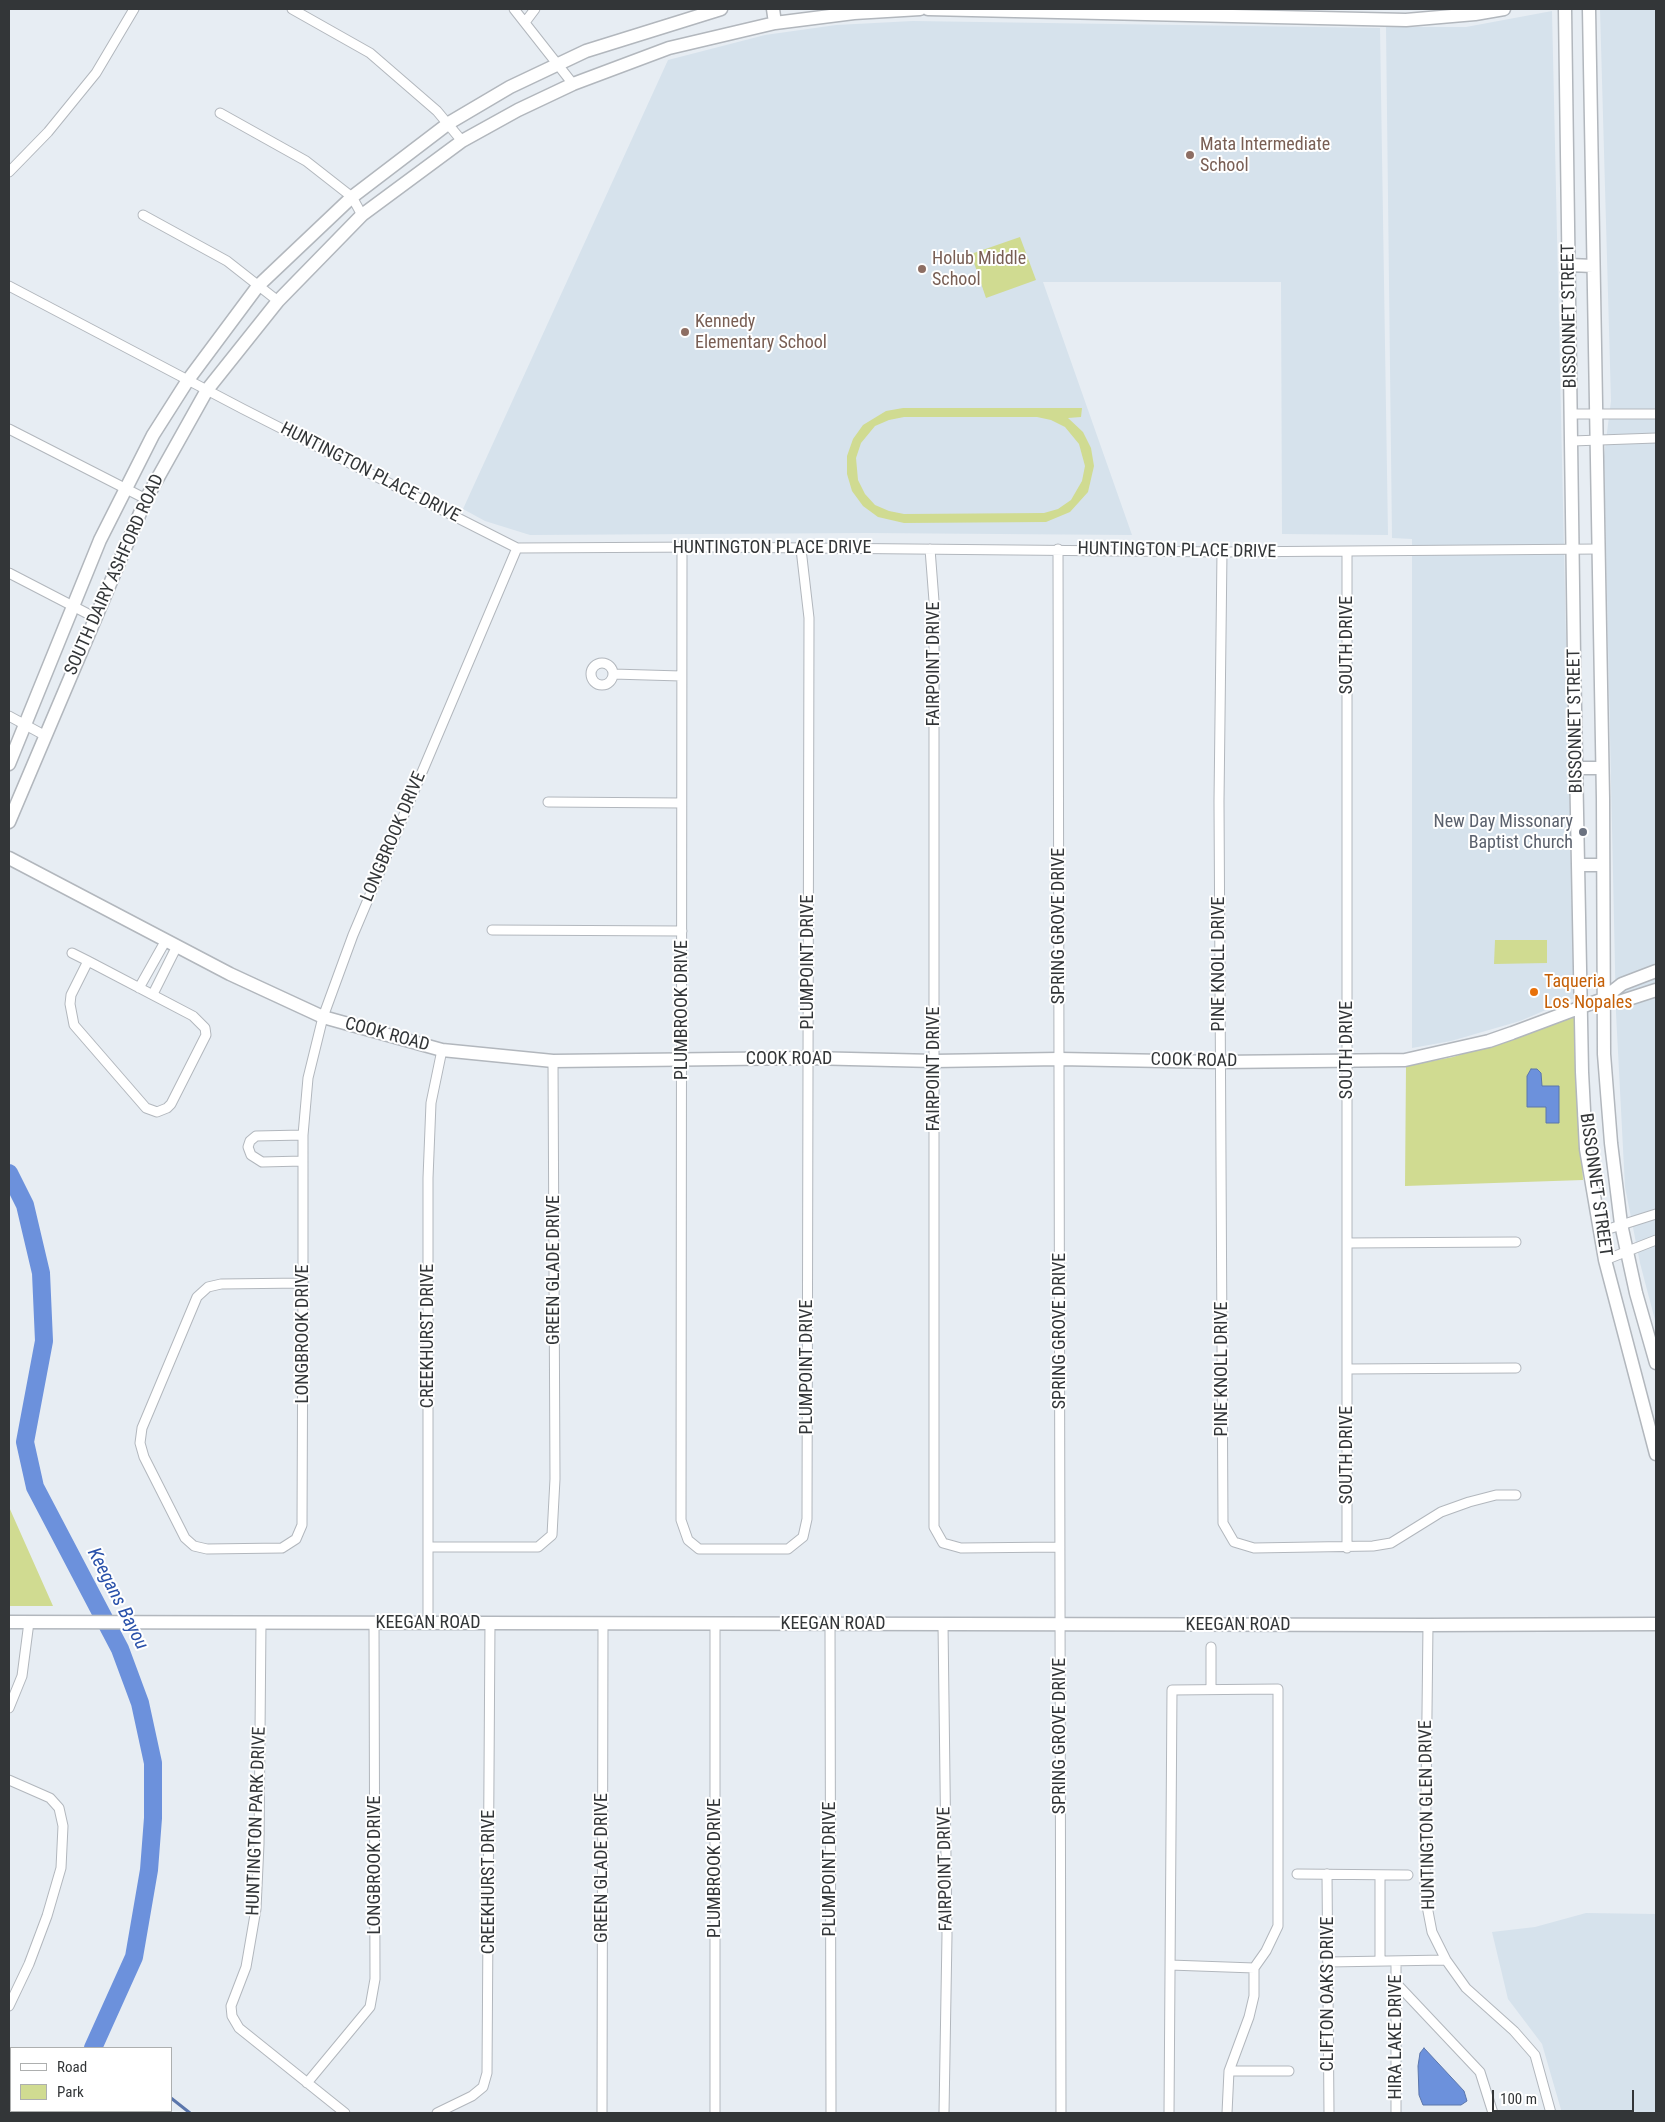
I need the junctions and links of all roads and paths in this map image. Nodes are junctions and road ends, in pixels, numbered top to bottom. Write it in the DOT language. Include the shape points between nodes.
graph roads {
  1 [pos="134,9"];
  2 [pos="292,9"];
  3 [pos="514,9"];
  4 [pos="535,9"];
  5 [pos="722,9"];
  6 [pos="773,9"];
  7 [pos="920,9"];
  8 [pos="928,9"];
  9 [pos="1504,9"];
  10 [pos="1565,9"];
  11 [pos="1589,9"];
  12 [pos="1090,11"];
  13 [pos="1249,13"];
  14 [pos="1406,14"];
  15 [pos="526,21"];
  16 [pos="775,22"];
  17 [pos="558,64"];
  18 [pos="573,84"];
  19 [pos="220,113"];
  20 [pos="449,123"];
  21 [pos="462,141"];
  22 [pos="9,172"];
  23 [pos="352,197"];
  24 [pos="143,215"];
  25 [pos="362,215"];
  26 [pos="1570,265"];
  27 [pos="1594,266"];
  28 [pos="9,286"];
  29 [pos="258,286"];
  30 [pos="278,301"];
  31 [pos="188,380"];
  32 [pos="207,390"];
  33 [pos="1572,414"];
  34 [pos="1596,414"];
  35 [pos="1656,414"];
  36 [pos="9,429"];
  37 [pos="1656,438"];
  38 [pos="1597,440"];
  39 [pos="1572,441"];
  40 [pos="125,489"];
  41 [pos="146,499"];
  42 [pos="682,547"];
  43 [pos="517,548"];
  44 [pos="801,549"];
  45 [pos="930,549"];
  46 [pos="1058,549"];
  47 [pos="1574,549"];
  48 [pos="1599,549"];
  49 [pos="1222,552"];
  50 [pos="1346,552"];
  51 [pos="9,573"];
  52 [pos="73,606"];
  53 [pos="94,616"];
  54 [pos="613,674"];
  55 [pos="681,676"];
  56 [pos="9,716"];
  57 [pos="24,724"];
  58 [pos="44,735"];
  59 [pos="9,764"];
  60 [pos="1576,768"];
  61 [pos="1602,768"];
  62 [pos="548,802"];
  63 [pos="681,803"];
  64 [pos="9,822"];
  65 [pos="9,858"];
  66 [pos="1579,865"];
  67 [pos="1603,865"];
  68 [pos="492,930"];
  69 [pos="682,930"];
  70 [pos="166,940"];
  71 [pos="177,946"];
  72 [pos="72,953"];
  73 [pos="88,961"];
  74 [pos="1656,971"];
  75 [pos="139,988"];
  76 [pos="1656,990"];
  77 [pos="153,994"];
  78 [pos="1603,999"];
  79 [pos="1581,1008"];
  80 [pos="323,1017"];
  81 [pos="442,1050"];
  82 [pos="808,1058"];
  83 [pos="683,1059"];
  84 [pos="1059,1059"];
  85 [pos="554,1060"];
  86 [pos="934,1061"];
  87 [pos="1347,1061"];
  88 [pos="1219,1062"];
  89 [pos="303,1135"];
  90 [pos="303,1161"];
  91 [pos="1656,1214"];
  92 [pos="1621,1224"];
  93 [pos="1599,1232"];
  94 [pos="1656,1240"];
  95 [pos="1516,1242"];
  96 [pos="1347,1244"];
  97 [pos="1626,1251"];
  98 [pos="1605,1260"];
  99 [pos="303,1283"];
  100 [pos="1656,1363"];
  101 [pos="1516,1368"];
  102 [pos="1347,1369"];
  103 [pos="1651,1412"];
  104 [pos="1656,1454"];
  105 [pos="681,1474"];
  106 [pos="1516,1495"];
  107 [pos="428,1547"];
  108 [pos="1060,1547"];
  109 [pos="1348,1548"];
  110 [pos="9,1622"];
  111 [pos="29,1622"];
  112 [pos="261,1622"];
  113 [pos="374,1623"];
  114 [pos="428,1623"];
  115 [pos="490,1623"];
  116 [pos="603,1623"];
  117 [pos="715,1624"];
  118 [pos="830,1624"];
  119 [pos="943,1624"];
  120 [pos="1059,1624"];
  121 [pos="1656,1624"];
  122 [pos="1428,1626"];
  123 [pos="1211,1647"];
  124 [pos="1211,1688"];
  125 [pos="9,1708"];
  126 [pos="9,1780"];
  127 [pos="1297,1874"];
  128 [pos="1327,1874"];
  129 [pos="1380,1875"];
  130 [pos="1408,1875"];
  131 [pos="1446,1960"];
  132 [pos="1380,1961"];
  133 [pos="1396,1961"];
  134 [pos="1328,1962"];
  135 [pos="1170,1965"];
  136 [pos="1254,1968"];
  137 [pos="1396,1984"];
  138 [pos="9,2006"];
  139 [pos="1229,2071"];
  140 [pos="1289,2071"];
  141 [pos="307,2083"];
  142 [pos="345,2113"];
  143 [pos="437,2113"];
  144 [pos="602,2113"];
  145 [pos="715,2113"];
  146 [pos="831,2113"];
  147 [pos="944,2113"];
  148 [pos="1061,2113"];
  149 [pos="1170,2113"];
  150 [pos="1227,2113"];
  151 [pos="1329,2113"];
  152 [pos="1396,2113"];
  153 [pos="1493,2113"];
  154 [pos="1551,2113"];
  1 -- 22 [label="street" via="96,73 48,132"];
  2 -- 20 [label="street" via="370,53"];
  3 -- 15 [label="street"];
  4 -- 15 [label="street"];
  5 -- 17 [label="main road, SOUTH DAIRY ASHFORD ROAD" via="586,51"];
  6 -- 16 [label="main road"];
  7 -- 16 [label="main road, SOUTH DAIRY ASHFORD ROAD"];
  8 -- 12 [label="main road"];
  9 -- 14 [label="main road" via="1475,14"];
  10 -- 26 [label="main road, BISSONNET STREET"];
  11 -- 27 [label="main road, BISSONNET STREET"];
  12 -- 13 [label="main road"];
  13 -- 14 [label="main road"];
  15 -- 17 [label="street"];
  16 -- 18 [label="main road, SOUTH DAIRY ASHFORD ROAD" via="669,48"];
  17 -- 18 [label="street"];
  17 -- 20 [label="main road, SOUTH DAIRY ASHFORD ROAD" via="510,86"];
  18 -- 21 [label="main road, SOUTH DAIRY ASHFORD ROAD"];
  19 -- 23 [label="street" via="306,161"];
  20 -- 21 [label="street"];
  20 -- 23 [label="main road, SOUTH DAIRY ASHFORD ROAD"];
  21 -- 25 [label="main road, SOUTH DAIRY ASHFORD ROAD"];
  23 -- 25 [label="street"];
  23 -- 29 [label="main road, SOUTH DAIRY ASHFORD ROAD"];
  24 -- 29 [label="street" via="227,261"];
  25 -- 30 [label="main road, SOUTH DAIRY ASHFORD ROAD"];
  26 -- 27 [label="main road"];
  26 -- 33 [label="main road, BISSONNET STREET"];
  27 -- 34 [label="main road, BISSONNET STREET"];
  28 -- 31 [label="street, HUNTINGTON PLACE DRIVE"];
  29 -- 30 [label="street"];
  29 -- 31 [label="main road, SOUTH DAIRY ASHFORD ROAD"];
  30 -- 32 [label="main road, SOUTH DAIRY ASHFORD ROAD"];
  31 -- 32 [label="street, HUNTINGTON PLACE DRIVE"];
  31 -- 40 [label="main road, SOUTH DAIRY ASHFORD ROAD" via="153,435"];
  32 -- 41 [label="main road, SOUTH DAIRY ASHFORD ROAD"];
  32 -- 43 [label="street, HUNTINGTON PLACE DRIVE"];
  33 -- 34 [label="street"];
  33 -- 39 [label="main road, BISSONNET STREET"];
  34 -- 35 [label="street"];
  34 -- 38 [label="main road, BISSONNET STREET"];
  36 -- 40 [label="street"];
  37 -- 38 [label="street"];
  38 -- 39 [label="street"];
  38 -- 48 [label="main road, BISSONNET STREET"];
  39 -- 47 [label="main road, BISSONNET STREET"];
  40 -- 41 [label="street"];
  40 -- 52 [label="main road, SOUTH DAIRY ASHFORD ROAD"];
  41 -- 53 [label="main road, SOUTH DAIRY ASHFORD ROAD"];
  42 -- 43 [label="street, HUNTINGTON PLACE DRIVE"];
  42 -- 44 [label="street, HUNTINGTON PLACE DRIVE"];
  42 -- 55 [label="street, PLUMBROOK DRIVE"];
  43 -- 80 [label="street, LONGBROOK DRIVE" via="353,935"];
  44 -- 45 [label="street, HUNTINGTON PLACE DRIVE"];
  44 -- 82 [label="street, PLUMPOINT DRIVE" via="809,618"];
  45 -- 46 [label="street, HUNTINGTON PLACE DRIVE"];
  45 -- 86 [label="street, FAIRPOINT DRIVE" via="934,601"];
  46 -- 49 [label="street, HUNTINGTON PLACE DRIVE"];
  46 -- 84 [label="street, SPRING GROVE DRIVE"];
  47 -- 48 [label="street, HUNTINGTON PLACE DRIVE"];
  47 -- 50 [label="street, HUNTINGTON PLACE DRIVE"];
  47 -- 60 [label="main road, BISSONNET STREET"];
  48 -- 61 [label="main road, BISSONNET STREET"];
  49 -- 50 [label="street, HUNTINGTON PLACE DRIVE"];
  49 -- 88 [label="street, PINE KNOLL DRIVE"];
  50 -- 87 [label="street, SOUTH DRIVE"];
  51 -- 52 [label="street"];
  52 -- 53 [label="street"];
  52 -- 57 [label="main road, SOUTH DAIRY ASHFORD ROAD"];
  53 -- 58 [label="main road, SOUTH DAIRY ASHFORD ROAD"];
  54 -- 55 [label="street"];
  55 -- 63 [label="street, PLUMBROOK DRIVE"];
  56 -- 57 [label="street"];
  57 -- 58 [label="street"];
  57 -- 59 [label="main road, SOUTH DAIRY ASHFORD ROAD"];
  58 -- 64 [label="main road, SOUTH DAIRY ASHFORD ROAD"];
  60 -- 61 [label="main road"];
  60 -- 66 [label="main road, BISSONNET STREET"];
  61 -- 67 [label="main road, BISSONNET STREET"];
  62 -- 63 [label="street"];
  63 -- 69 [label="street, PLUMBROOK DRIVE"];
  65 -- 70 [label="main road, COOK ROAD"];
  66 -- 67 [label="main road"];
  66 -- 79 [label="main road, BISSONNET STREET"];
  67 -- 78 [label="main road, BISSONNET STREET"];
  68 -- 69 [label="street"];
  69 -- 83 [label="street, PLUMBROOK DRIVE"];
  70 -- 71 [label="main road, COOK ROAD"];
  70 -- 75 [label="street"];
  71 -- 77 [label="street"];
  71 -- 80 [label="main road, COOK ROAD"];
  72 -- 73 [label="street"];
  73 -- 75 [label="street"];
  73 -- 77 [label="street" via="71,995 74,1025 146,1108 157,1112 171,1104 206,1035 194,1016"];
  74 -- 78 [label="main road, COOK ROAD" via="1622,984"];
  75 -- 77 [label="street"];
  76 -- 78 [label="main road, COOK ROAD" via="1619,1002"];
  78 -- 79 [label="main road, COOK ROAD"];
  78 -- 92 [label="main road, BISSONNET STREET" via="1606,1080"];
  79 -- 87 [label="main road, COOK ROAD" via="1489,1041 1453,1050 1405,1060"];
  79 -- 93 [label="main road, BISSONNET STREET" via="1586,1149"];
  80 -- 81 [label="main road, COOK ROAD"];
  80 -- 89 [label="street, LONGBROOK DRIVE" via="308,1078"];
  81 -- 85 [label="main road, COOK ROAD"];
  81 -- 107 [label="street, CREEKHURST DRIVE" via="431,1103 428,1169"];
  82 -- 83 [label="main road, COOK ROAD"];
  82 -- 86 [label="main road, COOK ROAD"];
  82 -- 105 [label="street, PLUMPOINT DRIVE" via="807,1519 803,1538 788,1550 700,1549 688,1540 681,1520"];
  83 -- 85 [label="main road, COOK ROAD"];
  83 -- 105 [label="street, PLUMBROOK DRIVE"];
  84 -- 86 [label="main road, COOK ROAD"];
  84 -- 88 [label="main road, COOK ROAD"];
  84 -- 108 [label="street, SPRING GROVE DRIVE"];
  85 -- 107 [label="street, GREEN GLADE DRIVE" via="555,1479 552,1535 538,1547"];
  86 -- 108 [label="street, FAIRPOINT DRIVE" via="934,1527 943,1543 961,1548"];
  87 -- 88 [label="main road, COOK ROAD"];
  87 -- 96 [label="street, SOUTH DRIVE"];
  88 -- 109 [label="street, PINE KNOLL DRIVE" via="1223,1523 1234,1542 1254,1548"];
  89 -- 90 [label="street, LONGBROOK DRIVE"];
  89 -- 90 [label="street" via="256,1136 248,1147 251,1155 262,1162"];
  90 -- 99 [label="street, LONGBROOK DRIVE"];
  91 -- 92 [label="street"];
  92 -- 93 [label="street"];
  92 -- 97 [label="main road, BISSONNET STREET"];
  93 -- 98 [label="main road, BISSONNET STREET"];
  94 -- 97 [label="street"];
  95 -- 96 [label="street"];
  96 -- 102 [label="street, SOUTH DRIVE"];
  97 -- 98 [label="street"];
  97 -- 100 [label="main road, BISSONNET STREET"];
  98 -- 103 [label="main road, BISSONNET STREET"];
  99 -- 99 [label="street, LONGBROOK DRIVE" via="208,1287 197,1297 142,1428 140,1443 144,1457 185,1538 194,1546 207,1549 282,1548 296,1540 302,1525"];
  101 -- 102 [label="street"];
  102 -- 109 [label="street, SOUTH DRIVE"];
  103 -- 104 [label="main road, BISSONNET STREET"];
  106 -- 109 [label="street, PINE KNOLL DRIVE" via="1496,1495 1450,1509 1391,1543"];
  107 -- 114 [label="street, CREEKHURST DRIVE"];
  108 -- 120 [label="street, SPRING GROVE DRIVE"];
  110 -- 111 [label="main road, KEEGAN ROAD"];
  111 -- 112 [label="main road, KEEGAN ROAD"];
  111 -- 125 [label="street" via="22,1676"];
  112 -- 113 [label="main road, KEEGAN ROAD"];
  112 -- 141 [label="street, HUNTINGTON PARK DRIVE" via="256,1909 246,1966 231,2006 239,2028"];
  113 -- 114 [label="main road, KEEGAN ROAD"];
  113 -- 141 [label="street, LONGBROOK DRIVE" via="376,1979 370,2007"];
  114 -- 115 [label="main road, KEEGAN ROAD"];
  115 -- 116 [label="main road, KEEGAN ROAD"];
  115 -- 143 [label="street, CREEKHURST DRIVE" via="487,2073 483,2087 472,2096"];
  116 -- 117 [label="main road, KEEGAN ROAD"];
  116 -- 144 [label="street, GREEN GLADE DRIVE"];
  117 -- 118 [label="main road, KEEGAN ROAD"];
  117 -- 145 [label="street, PLUMBROOK DRIVE"];
  118 -- 119 [label="main road, KEEGAN ROAD"];
  118 -- 146 [label="street, PLUMPOINT DRIVE"];
  119 -- 120 [label="main road, KEEGAN ROAD"];
  119 -- 147 [label="street, FAIRPOINT DRIVE" via="947,1935"];
  120 -- 122 [label="main road, KEEGAN ROAD"];
  120 -- 148 [label="street, SPRING GROVE DRIVE"];
  121 -- 122 [label="main road, KEEGAN ROAD"];
  122 -- 131 [label="street, HUNTINGTON GLEN DRIVE" via="1426,1906 1432,1932"];
  123 -- 124 [label="street"];
  124 -- 135 [label="street" via="1172,1690"];
  124 -- 136 [label="street" via="1278,1689 1278,1926"];
  126 -- 138 [label="street" via="50,1798 59,1808 63,1826 61,1867 41,1932"];
  127 -- 128 [label="street"];
  128 -- 129 [label="street"];
  128 -- 134 [label="street, CLIFTON OAKS DRIVE"];
  129 -- 130 [label="street"];
  129 -- 132 [label="street"];
  131 -- 133 [label="street"];
  131 -- 154 [label="street, HUNTINGTON GLEN DRIVE" via="1466,1988 1514,2031 1535,2055"];
  132 -- 133 [label="street"];
  132 -- 134 [label="street"];
  133 -- 137 [label="street, HIRA LAKE DRIVE"];
  134 -- 151 [label="street, CLIFTON OAKS DRIVE"];
  135 -- 136 [label="street"];
  135 -- 149 [label="street"];
  136 -- 139 [label="street" via="1254,1996 1249,2018"];
  137 -- 152 [label="street, HIRA LAKE DRIVE"];
  137 -- 153 [label="street" via="1480,2072"];
  139 -- 140 [label="street"];
  139 -- 150 [label="street"];
  141 -- 142 [label="street"];
}
